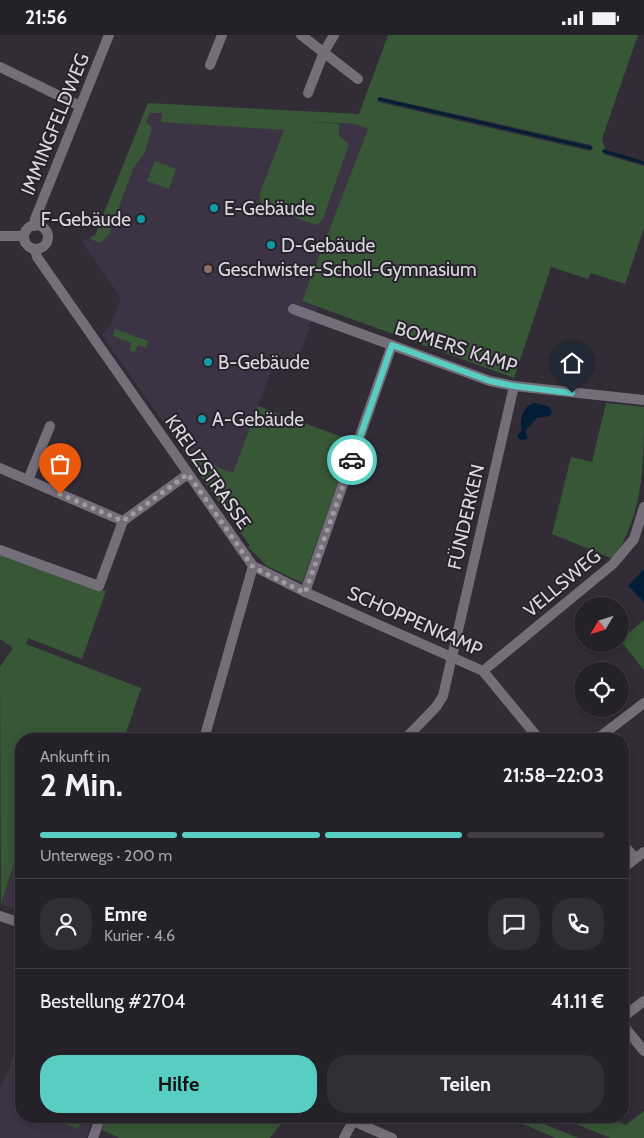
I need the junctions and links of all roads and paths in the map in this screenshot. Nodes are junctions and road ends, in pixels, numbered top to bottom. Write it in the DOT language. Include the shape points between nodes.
graph roads {
  1 [pos="109,35"];
  2 [pos="222,35"];
  3 [pos="301,35"];
  4 [pos="334,35"];
  5 [pos="324,52"];
  6 [pos="210,65"];
  7 [pos="0,67"];
  8 [pos="358,79"];
  9 [pos="308,93"];
  10 [pos="80,106"];
  11 [pos="34,226"];
  12 [pos="24,236"];
  13 [pos="0,237"];
  14 [pos="35,249"];
  15 [pos="293,309"];
  16 [pos="392,345"];
  17 [pos="514,386"];
  18 [pos="644,400"];
  19 [pos="50,426"];
  20 [pos="0,468"];
  21 [pos="188,474"];
  22 [pos="28,480"];
  23 [pos="644,507"];
  24 [pos="123,521"];
  25 [pos="0,550"];
  26 [pos="253,567"];
  27 [pos="305,593"];
  28 [pos="452,655"];
  29 [pos="483,671"];
  30 [pos="644,703"];
  31 [pos="206,733"];
  32 [pos="411,733"];
  33 [pos="534,733"];
  34 [pos="605,733"];
  35 [pos="629,851"];
  36 [pos="644,851"];
  37 [pos="635,858"];
  38 [pos="629,863"];
  39 [pos="0,916"];
  40 [pos="15,921"];
  41 [pos="644,1001"];
  42 [pos="629,1013"];
  43 [pos="629,1033"];
  44 [pos="644,1051"];
  45 [pos="98,1123"];
  46 [pos="352,1123"];
  47 [pos="362,1123"];
  48 [pos="93,1138"];
  49 [pos="344,1138"];
  50 [pos="392,1138"];
  1 -- 10 [label="street, IMMINGFELDWEG"];
  2 -- 6 [label="street"];
  3 -- 5 [label="street"];
  4 -- 5 [label="street"];
  5 -- 8 [label="street"];
  5 -- 9 [label="street"];
  7 -- 10 [label="street"];
  10 -- 11 [label="street, IMMINGFELDWEG"];
  11 -- 12 [label="street"];
  11 -- 14 [label="street" via="44,229 48,238 45,245"];
  12 -- 13 [label="street"];
  12 -- 14 [label="street" via="28,246"];
  14 -- 21 [label="street, KREUZSTRASSE" via="37,257"];
  15 -- 16 [label="street, BOMERS KAMP"];
  16 -- 17 [label="street, BOMERS KAMP" via="490,381"];
  16 -- 27 [label="street"];
  17 -- 18 [label="street, BOMERS KAMP"];
  17 -- 28 [label="street, FÜNDERKEN"];
  19 -- 22 [label="street"];
  20 -- 22 [label="street"];
  21 -- 24 [label="street"];
  21 -- 26 [label="street, KREUZSTRASSE"];
  22 -- 24 [label="street"];
  23 -- 29 [label="street, VELLSWEG" via="634,539 613,565"];
  24 -- 25 [label="street" via="99,586"];
  26 -- 27 [label="street, SCHOPPENKAMP"];
  26 -- 31 [label="street"];
  27 -- 28 [label="street, SCHOPPENKAMP"];
  28 -- 29 [label="street, SCHOPPENKAMP"];
  28 -- 32 [label="street, FÜNDERKEN" via="443,696"];
  29 -- 33 [label="street, SCHOPPENKAMP"];
  30 -- 34 [label="street"];
  35 -- 37 [label="street"];
  36 -- 37 [label="street"];
  37 -- 38 [label="street"];
  39 -- 40 [label="street"];
  41 -- 42 [label="street"];
  43 -- 44 [label="street"];
  45 -- 48 [label="street"];
  46 -- 49 [label="street"];
  47 -- 50 [label="street"];
}
